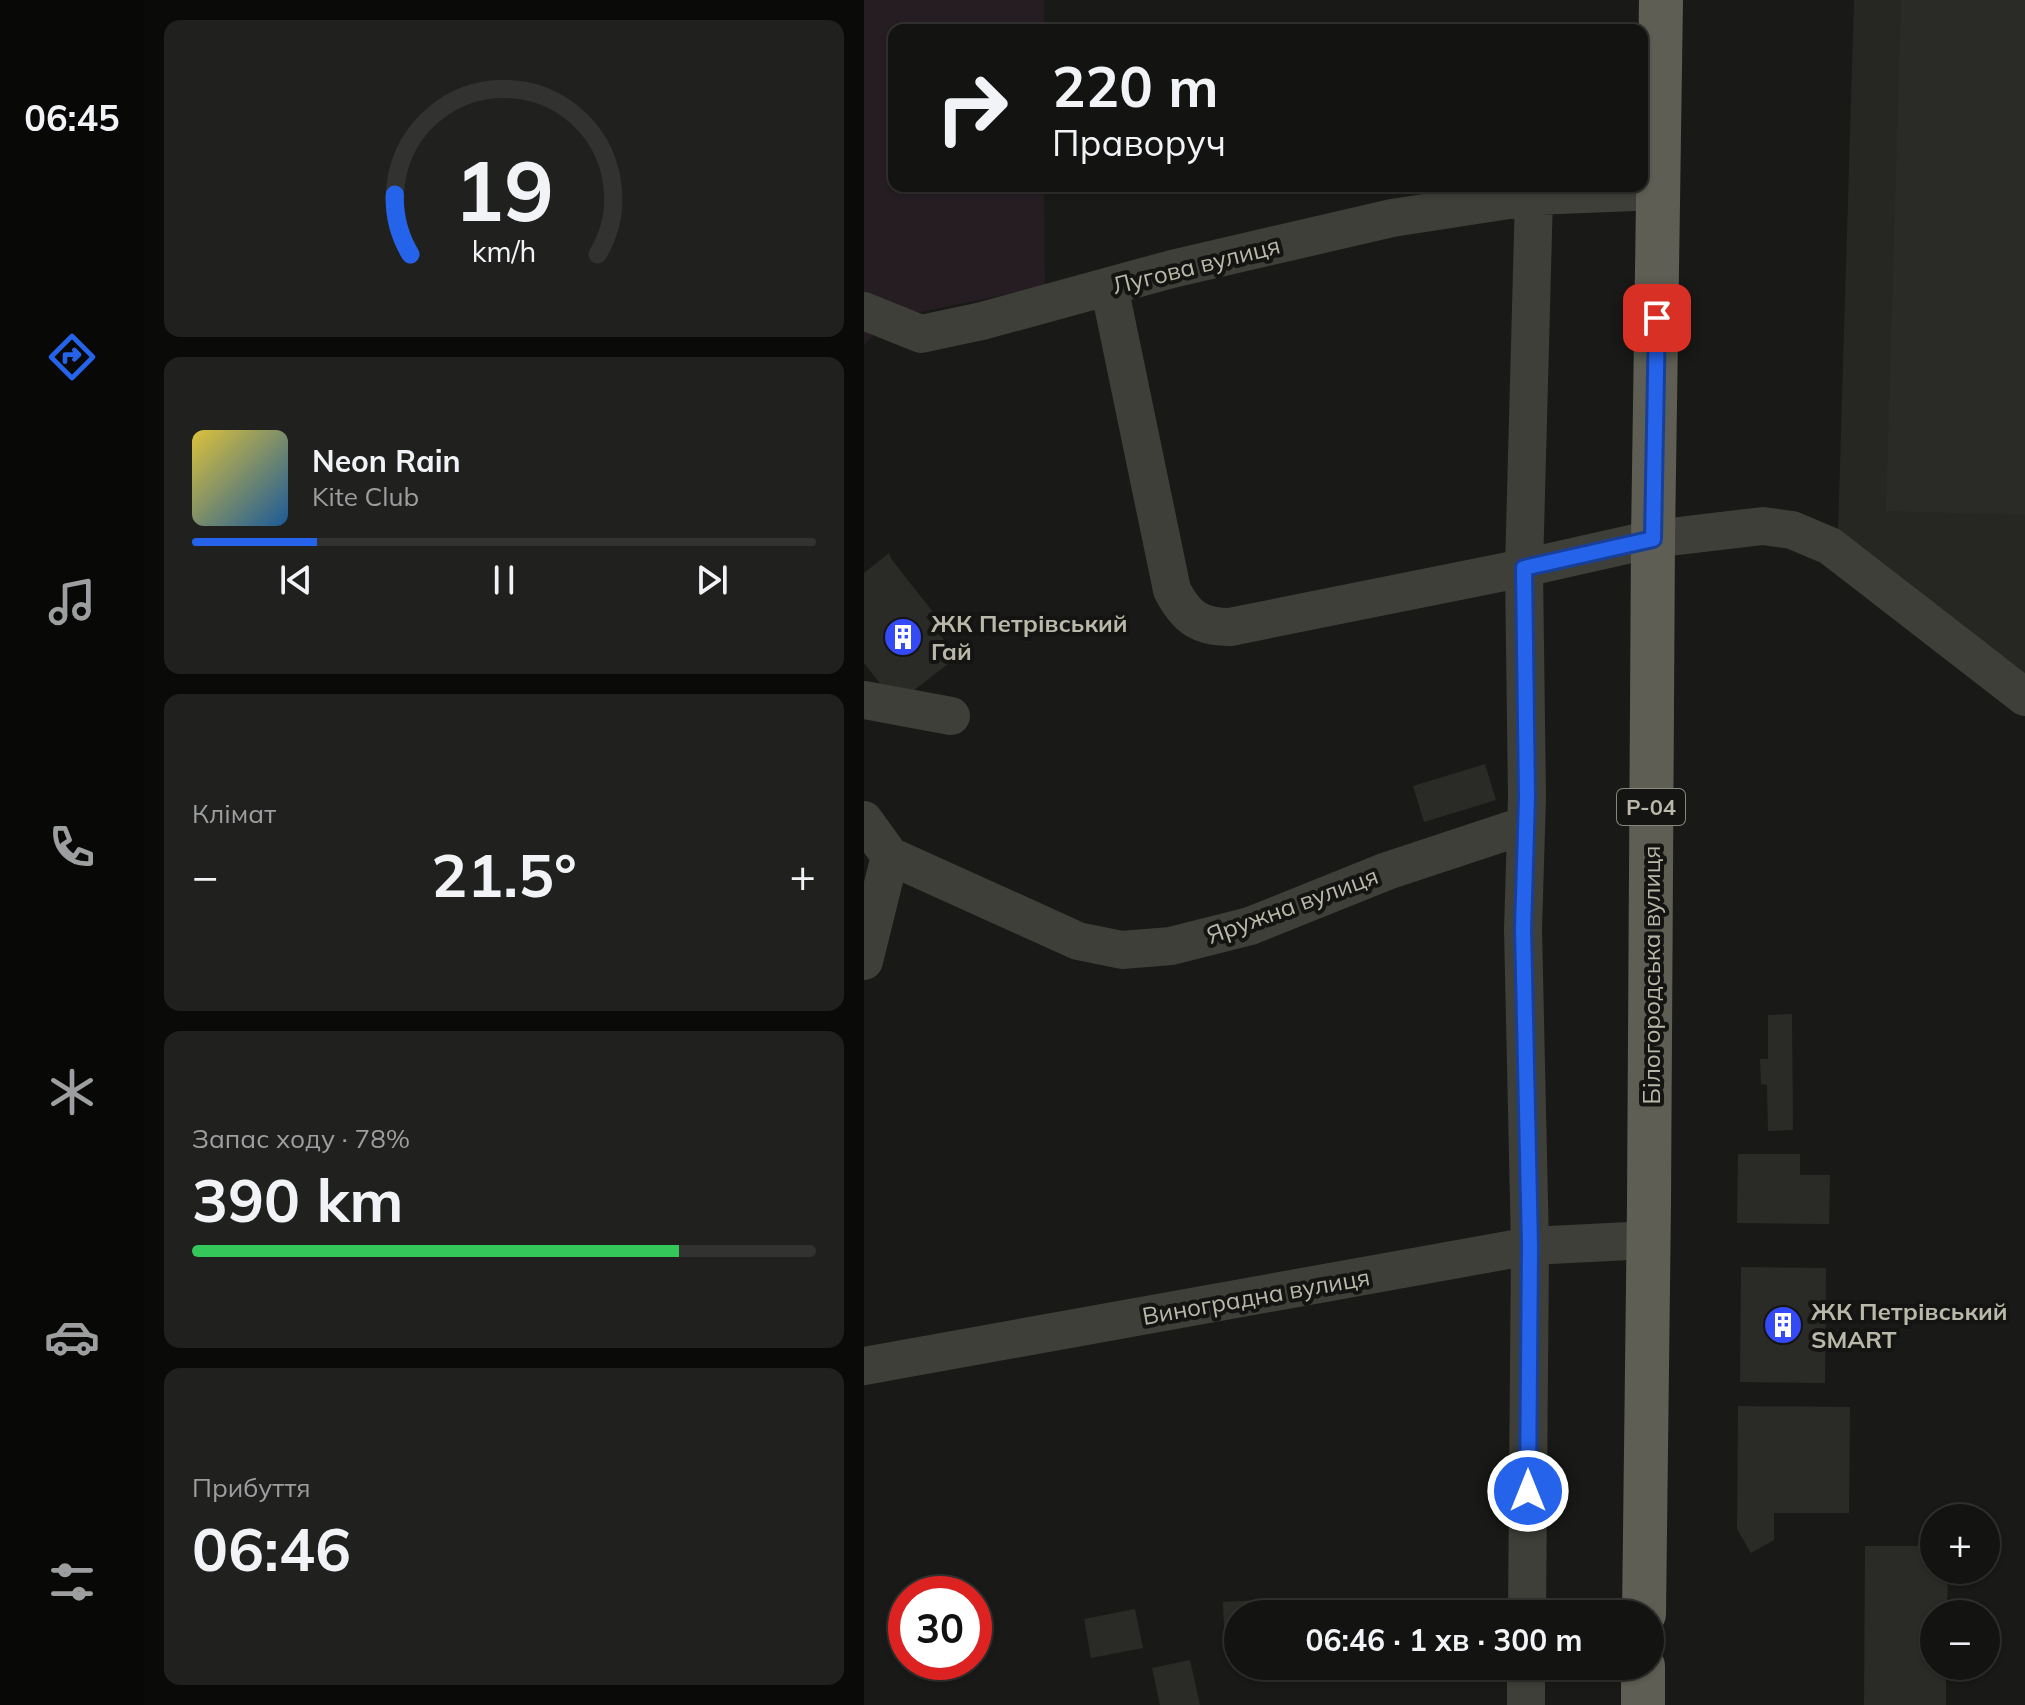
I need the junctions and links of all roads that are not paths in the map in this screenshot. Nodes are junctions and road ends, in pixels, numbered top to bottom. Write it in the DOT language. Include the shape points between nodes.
graph roads {
  1 [pos="1661,0"];
  2 [pos="1648,191"];
  3 [pos="1659,191"];
  4 [pos="1634,192"];
  5 [pos="1534,196"];
  6 [pos="1109,286"];
  7 [pos="864,311"];
  8 [pos="1653,539"];
  9 [pos="1524,568"];
  10 [pos="2025,697"];
  11 [pos="864,700"];
  12 [pos="951,716"];
  13 [pos="864,820"];
  14 [pos="1526,825"];
  15 [pos="890,856"];
  16 [pos="864,961"];
  17 [pos="1649,1240"];
  18 [pos="1530,1246"];
  19 [pos="864,1366"];
  20 [pos="1527,1600"];
  21 [pos="1644,1600"];
  22 [pos="1526,1680"];
  23 [pos="1643,1680"];
  24 [pos="1526,1705"];
  25 [pos="1643,1705"];
  1 -- 3 [label="main road, Білогородська вулиця / Р-04"];
  2 -- 3 [label="street, Лугова вулиця"];
  3 -- 8 [label="main road, Білогородська вулиця / Р-04"];
  4 -- 5 [label="street, Лугова вулиця"];
  5 -- 6 [label="street, Лугова вулиця" via="1392,218"];
  5 -- 9 [label="street"];
  6 -- 7 [label="street, Лугова вулиця" via="921,334"];
  6 -- 9 [label="street" via="1172,590 1195,620 1230,627"];
  8 -- 9 [label="street"];
  8 -- 10 [label="street" via="1763,526 1792,530 1830,546"];
  8 -- 17 [label="main road, Білогородська вулиця / Р-04"];
  9 -- 14 [label="street"];
  11 -- 12 [label="street"];
  13 -- 15 [label="street"];
  14 -- 15 [label="street, Яружна вулиця" via="1387,871 1250,926 1171,946 1122,950 1078,941"];
  14 -- 18 [label="street"];
  15 -- 16 [label="street"];
  17 -- 18 [label="street, Виноградна вулиця"];
  17 -- 21 [label="main road, Білогородська вулиця / Р-04"];
  18 -- 19 [label="street, Виноградна вулиця"];
  18 -- 20 [label="street"];
  22 -- 24 [label="street"];
  23 -- 25 [label="main road"];
}
